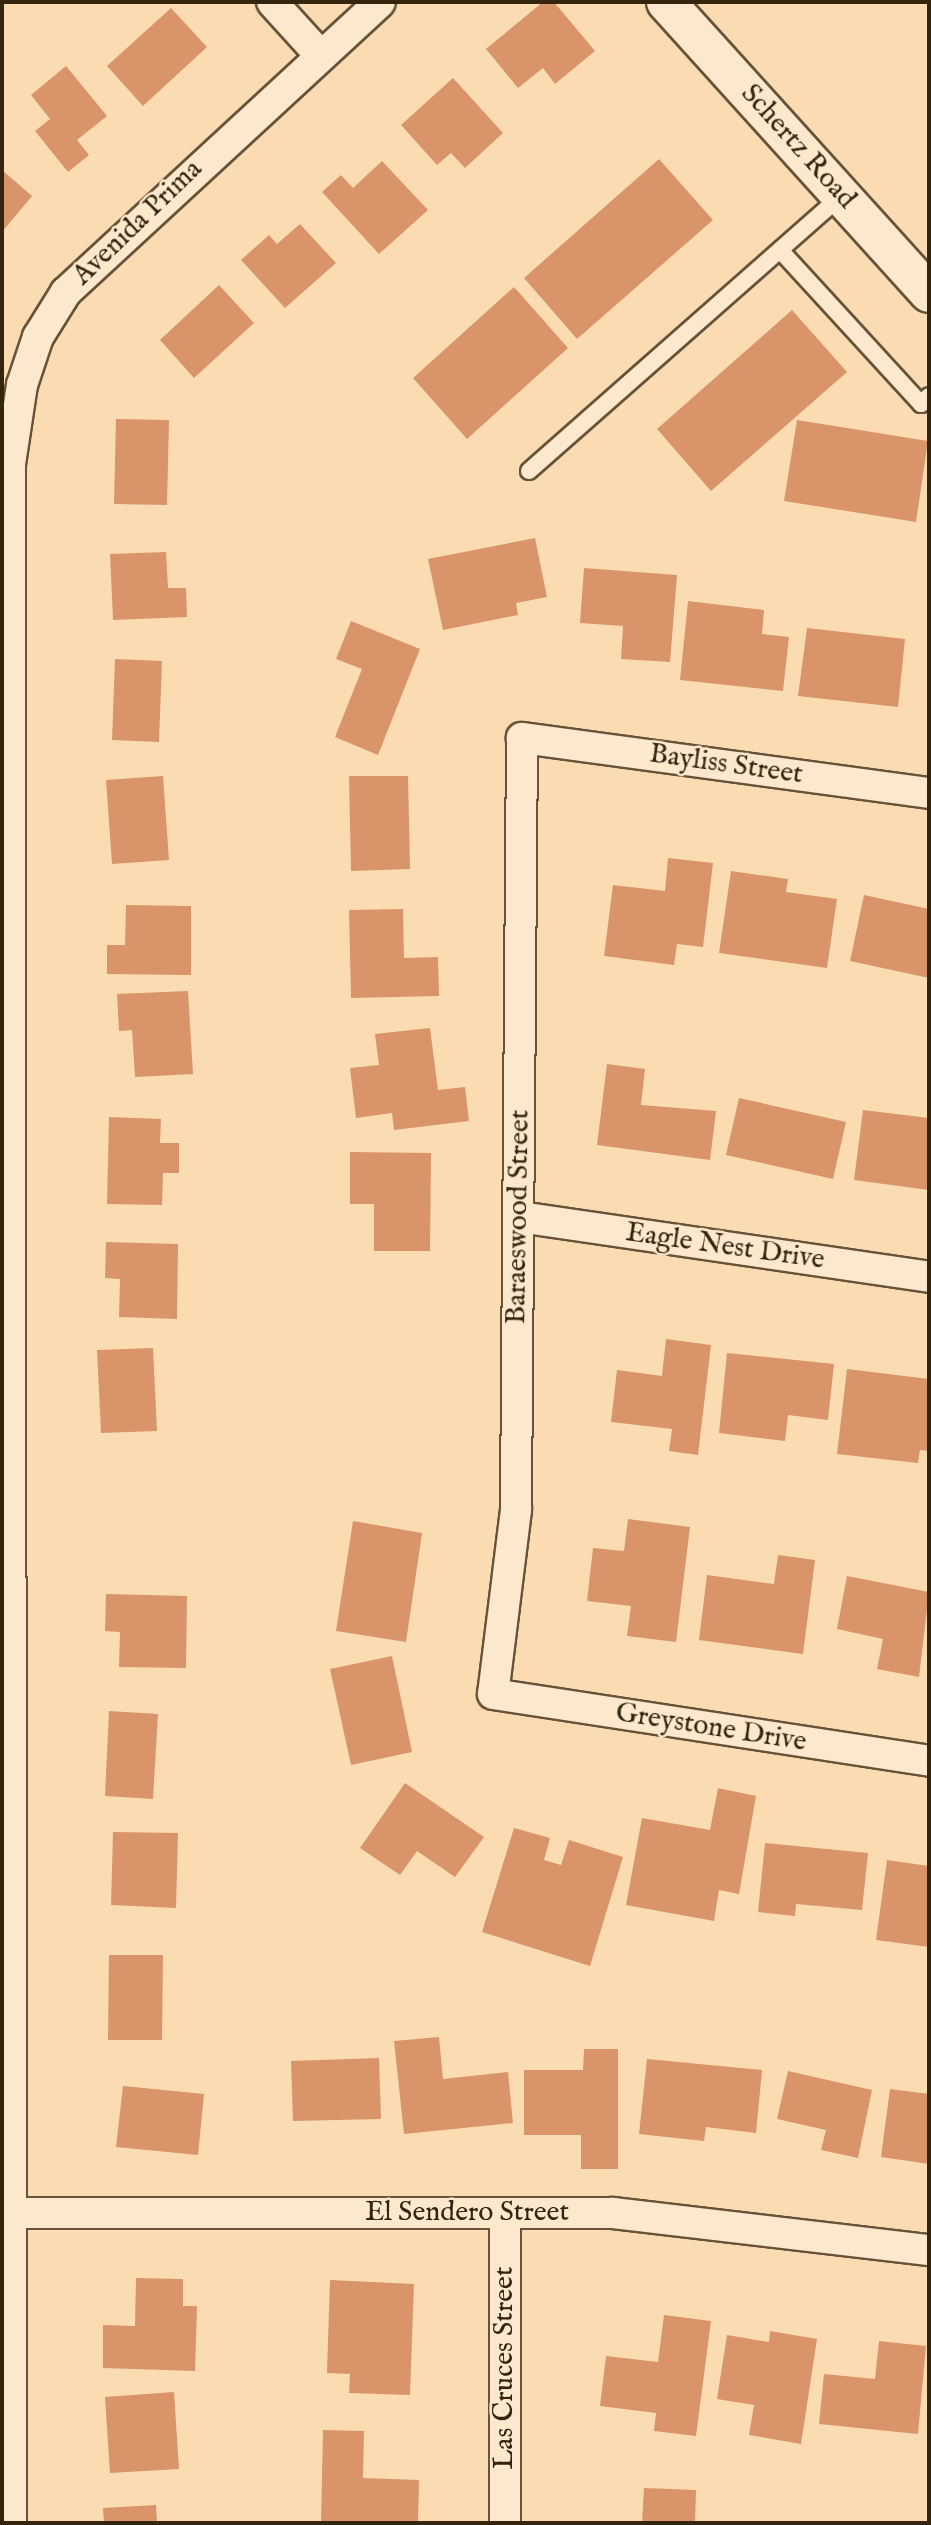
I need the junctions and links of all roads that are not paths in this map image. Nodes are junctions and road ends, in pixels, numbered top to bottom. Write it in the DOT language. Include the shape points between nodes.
graph roads {
  1 [pos="272,2"];
  2 [pos="380,2"];
  3 [pos="666,2"];
  4 [pos="320,55"];
  5 [pos="841,195"];
  6 [pos="780,250"];
  7 [pos="929,293"];
  8 [pos="929,396"];
  9 [pos="529,471"];
  10 [pos="522,738"];
  11 [pos="929,793"];
  12 [pos="6,970"];
  13 [pos="520,1217"];
  14 [pos="929,1277"];
  15 [pos="493,1695"];
  16 [pos="929,1761"];
  17 [pos="6,2213"];
  18 [pos="505,2213"];
  19 [pos="929,2250"];
  20 [pos="11,2523"];
  21 [pos="505,2523"];
  1 -- 4 [label="street"];
  2 -- 4 [label="street, Avenida Prima"];
  3 -- 5 [label="street, Schertz Road"];
  4 -- 12 [label="street, Avenida Prima" via="65,292 38,337 22,386 10,464"];
  5 -- 6 [label="lane"];
  5 -- 7 [label="street, Schertz Road"];
  6 -- 8 [label="lane" via="921,404"];
  6 -- 9 [label="lane"];
  10 -- 11 [label="street, Bayliss Street"];
  10 -- 13 [label="street, Baraeswood Street"];
  12 -- 17 [label="street, Avenida Prima"];
  13 -- 14 [label="street, Eagle Nest Drive"];
  13 -- 15 [label="street, Baraeswood Street" via="516,1510"];
  15 -- 16 [label="street, Greystone Drive"];
  17 -- 18 [label="street, El Sendero Street"];
  17 -- 20 [label="street, Avenida Prima"];
  18 -- 19 [label="street, El Sendero Street" via="689,2218"];
  18 -- 21 [label="street, Las Cruces Street"];
}
